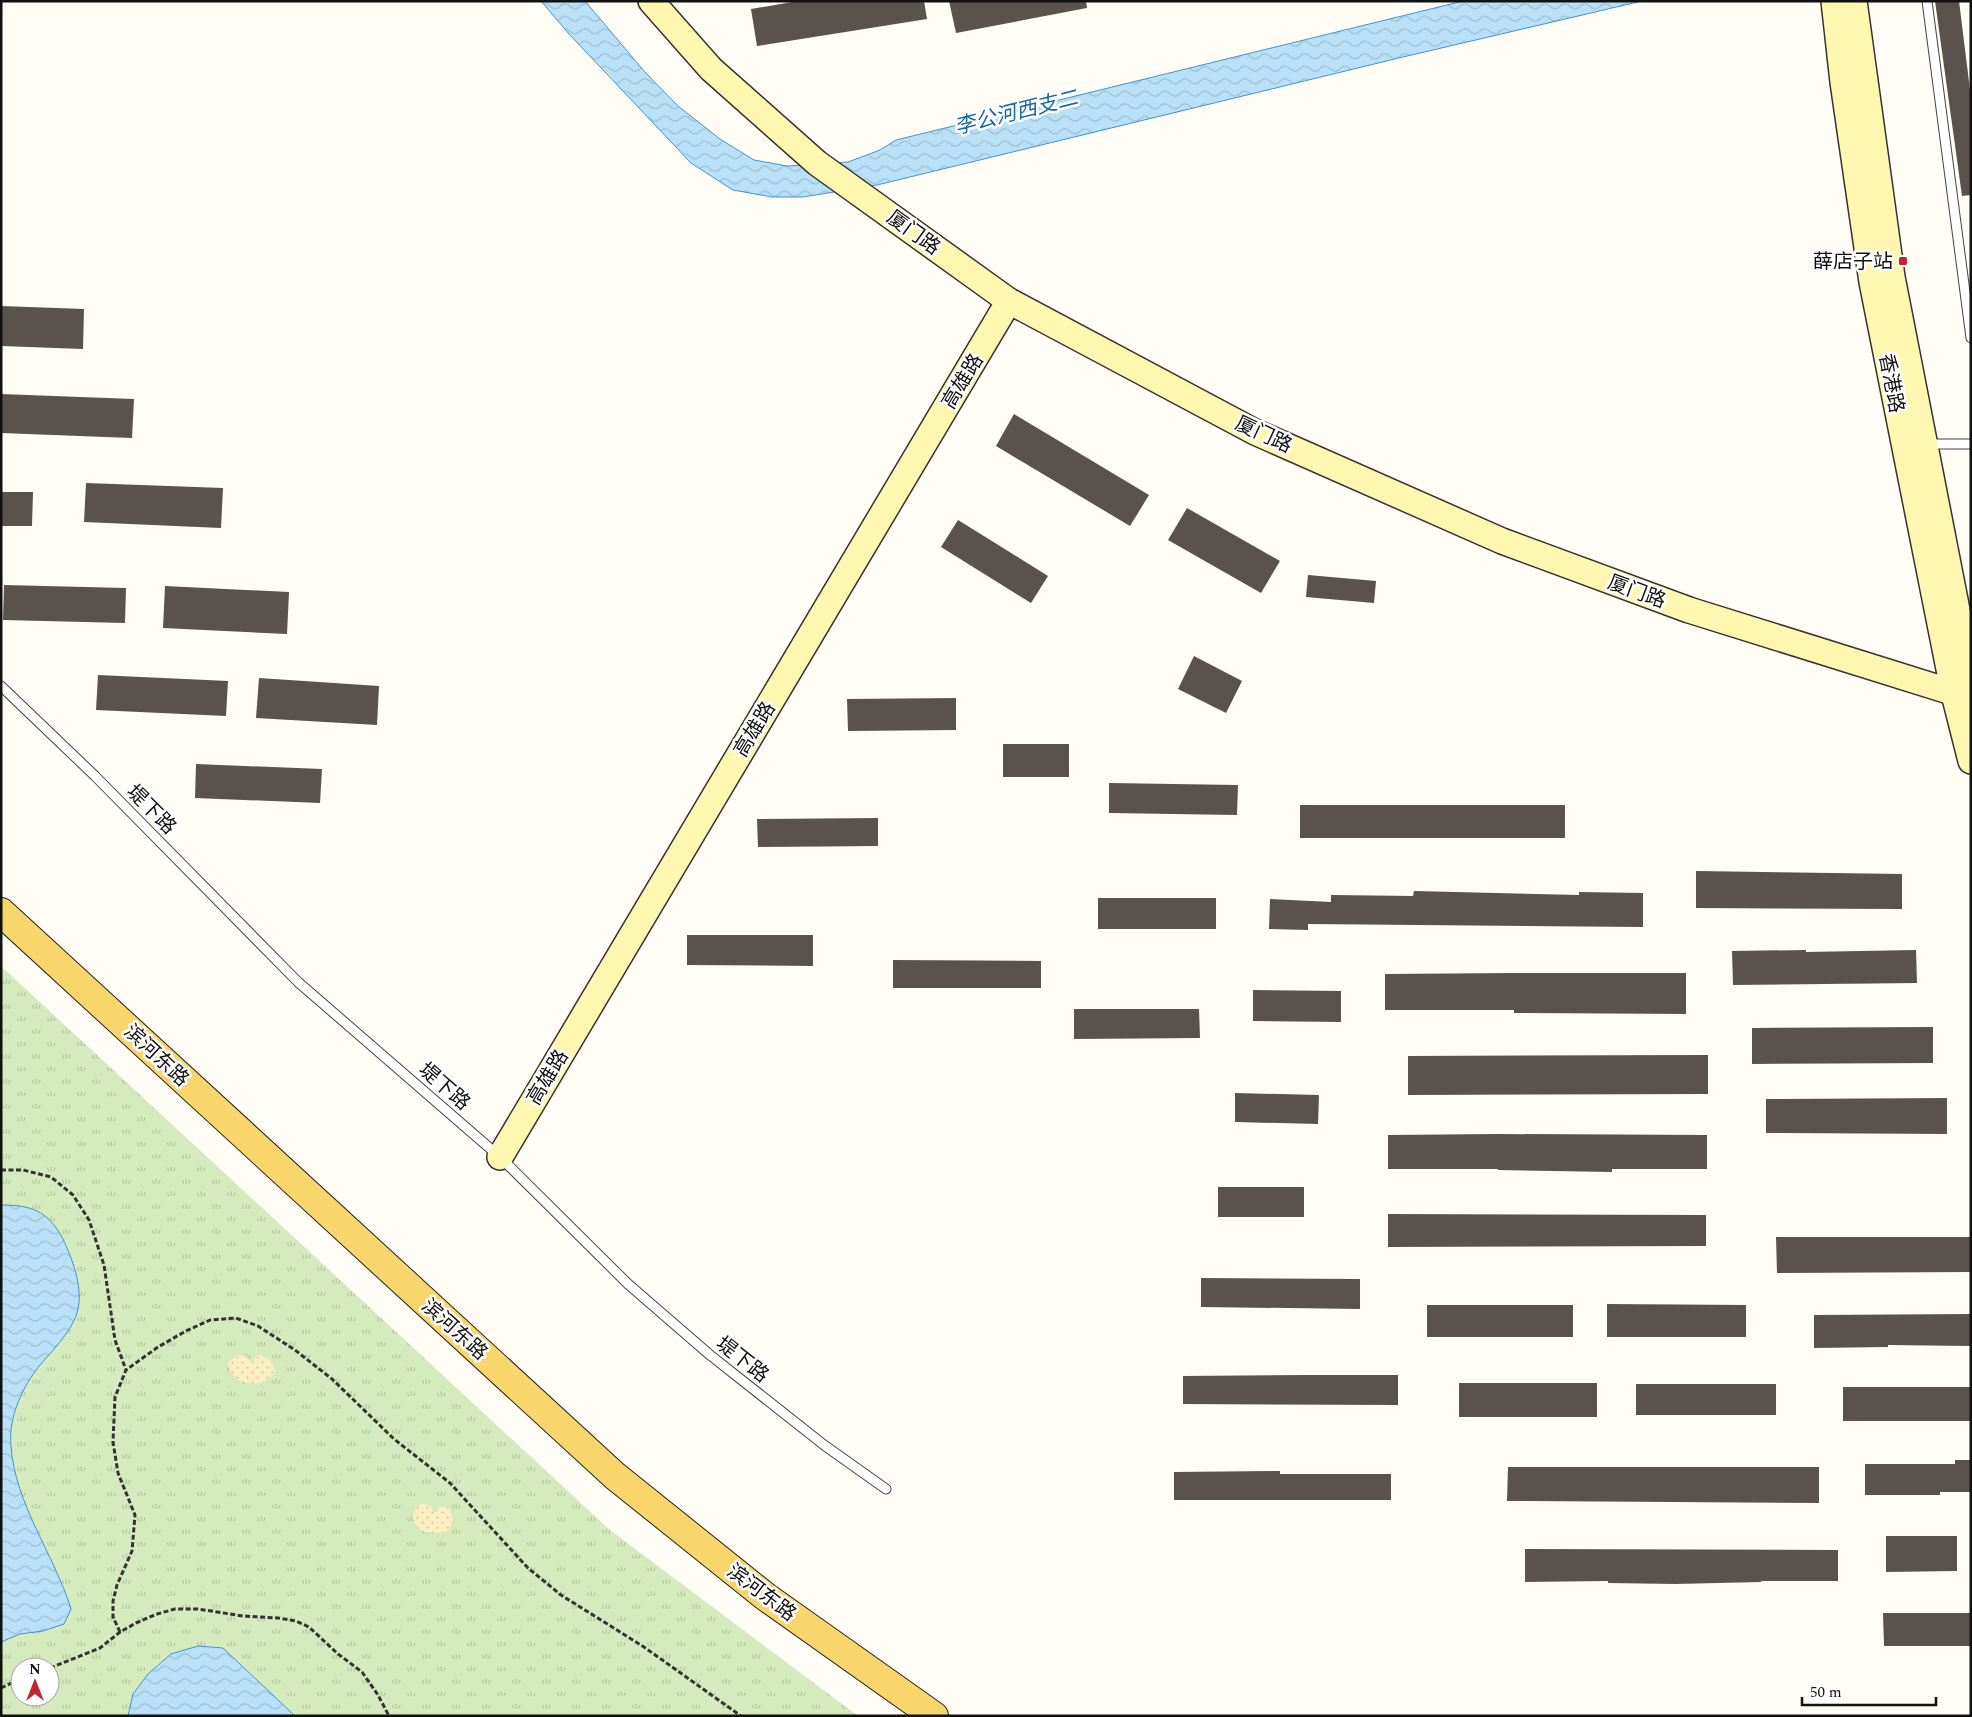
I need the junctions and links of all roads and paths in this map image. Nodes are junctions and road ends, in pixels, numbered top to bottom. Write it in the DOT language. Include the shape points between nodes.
graph roads {
  1 [pos="651,1"];
  2 [pos="1834,1"];
  3 [pos="1854,1"];
  4 [pos="1927,1"];
  5 [pos="1009,301"];
  6 [pos="1971,338"];
  7 [pos="1924,444"];
  8 [pos="1971,444"];
  9 [pos="1,686"];
  10 [pos="1965,691"];
  11 [pos="1971,762"];
  12 [pos="1,912"];
  13 [pos="1,938"];
  14 [pos="500,1157"];
  15 [pos="1,1170"];
  16 [pos="126,1370"];
  17 [pos="886,1489"];
  18 [pos="120,1632"];
  19 [pos="60,1664"];
  20 [pos="389,1716"];
  21 [pos="741,1716"];
  22 [pos="902,1716"];
  23 [pos="934,1716"];
  1 -- 5 [label="street, 厦门路" via="710,69 818,162"];
  2 -- 10 [label="street, 香港路" via="1872,282"];
  3 -- 7 [label="street, 香港路" via="1892,276"];
  4 -- 6 [label="lane"];
  5 -- 10 [label="street, 厦门路" via="1255,432 1502,541 1689,610"];
  5 -- 14 [label="street, 高雄路"];
  7 -- 8 [label="lane"];
  7 -- 10 [label="street, 香港路"];
  9 -- 14 [label="lane, 堤下路" via="95,776 298,982"];
  10 -- 11 [label="street, 香港路"];
  12 -- 23 [label="main road, 滨河东路" via="615,1476 766,1597"];
  13 -- 22 [label="main road, 滨河东路" via="606,1493 747,1604"];
  14 -- 17 [label="lane, 堤下路" via="628,1284 710,1355 824,1445"];
  15 -- 16 [label="path" via="23,1170 51,1177 73,1195 89,1220 104,1266 115,1340"];
  16 -- 18 [label="path" via="115,1397 113,1442 118,1473 135,1515 135,1529 132,1551 113,1601"];
  16 -- 21 [label="path" via="165,1343 210,1320 236,1318 258,1326 332,1379 394,1439 450,1483 528,1568 554,1590 644,1647"];
  18 -- 19 [label="path" via="100,1648"];
  18 -- 20 [label="path" via="175,1609 296,1621 309,1627 362,1672"];
}
